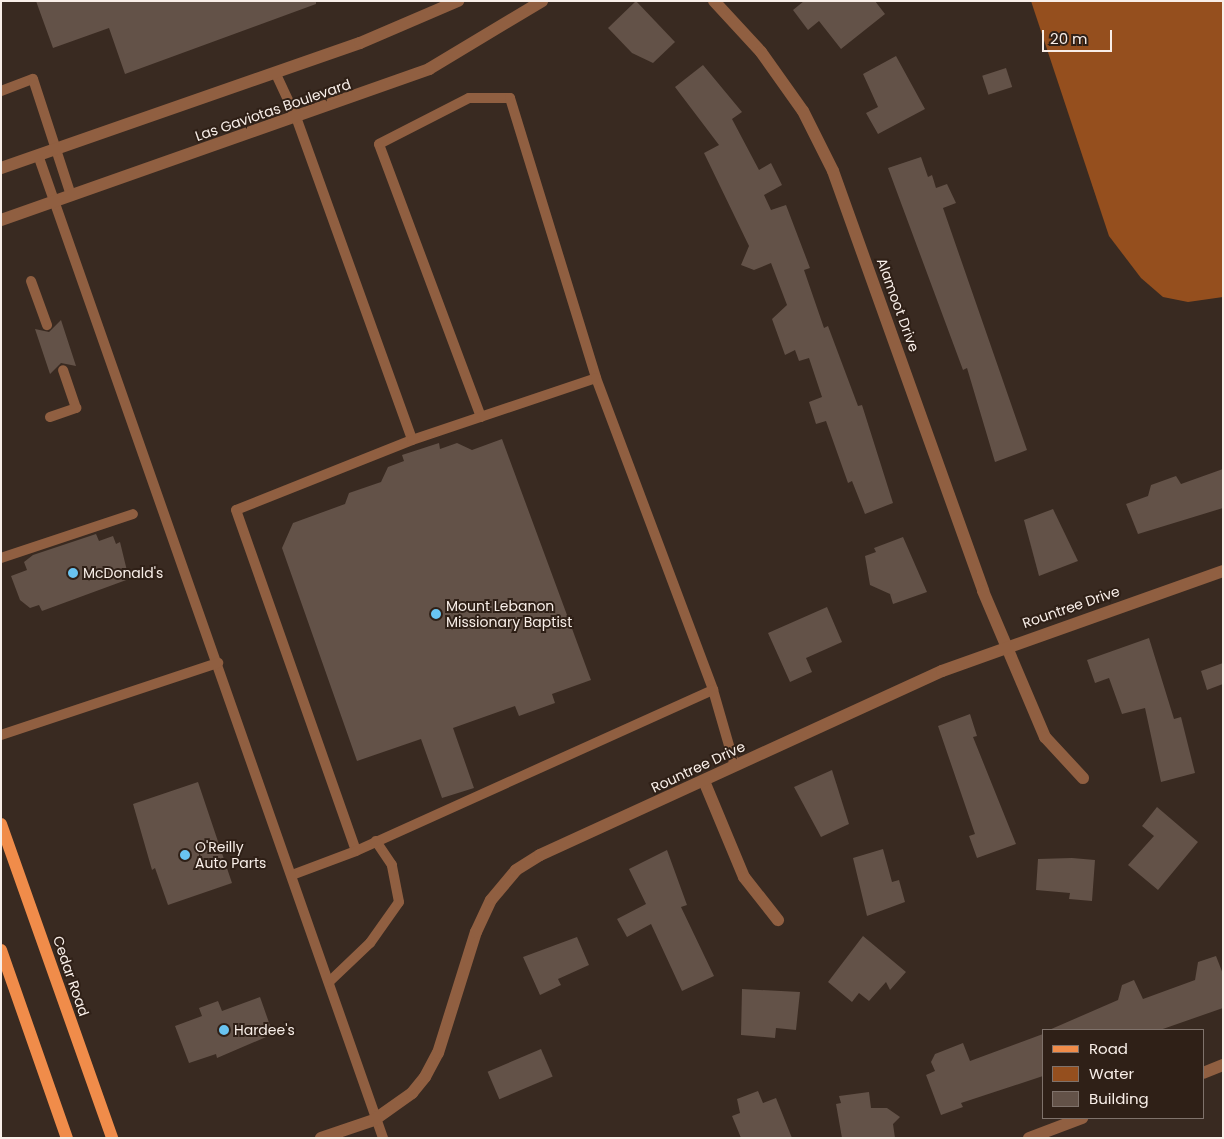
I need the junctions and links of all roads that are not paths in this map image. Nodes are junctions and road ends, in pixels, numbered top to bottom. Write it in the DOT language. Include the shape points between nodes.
graph roads {
  1 [pos="458,1"];
  2 [pos="542,1"];
  3 [pos="714,1"];
  4 [pos="275,72"];
  5 [pos="1,91"];
  6 [pos="296,118"];
  7 [pos="56,149"];
  8 [pos="38,155"];
  9 [pos="1,168"];
  10 [pos="71,195"];
  11 [pos="54,201"];
  12 [pos="1,220"];
  13 [pos="31,281"];
  14 [pos="47,325"];
  15 [pos="63,370"];
  16 [pos="596,378"];
  17 [pos="50,417"];
  18 [pos="481,417"];
  19 [pos="412,440"];
  20 [pos="133,514"];
  21 [pos="1,558"];
  22 [pos="1223,570"];
  23 [pos="1007,645"];
  24 [pos="218,663"];
  25 [pos="713,690"];
  26 [pos="1,735"];
  27 [pos="735,766"];
  28 [pos="1083,778"];
  29 [pos="704,781"];
  30 [pos="1,824"];
  31 [pos="376,841"];
  32 [pos="356,851"];
  33 [pos="292,875"];
  34 [pos="778,920"];
  35 [pos="1,950"];
  36 [pos="329,982"];
  37 [pos="1223,1065"];
  38 [pos="1204,1073"];
  39 [pos="1079,1119"];
  40 [pos="374,1120"];
  41 [pos="68,1138"];
  42 [pos="112,1138"];
  43 [pos="321,1138"];
  44 [pos="383,1138"];
  45 [pos="1029,1138"];
  1 -- 4 [label="street"];
  2 -- 6 [label="street, Las Gaviotas Boulevard" via="429,69"];
  3 -- 23 [label="street, Alamoot Drive" via="761,52 803,111 833,171 983,591"];
  4 -- 6 [label="lane"];
  4 -- 7 [label="street"];
  5 -- 7 [label="lane" via="33,79"];
  6 -- 10 [label="street, Las Gaviotas Boulevard"];
  6 -- 19 [label="lane"];
  7 -- 8 [label="street"];
  7 -- 10 [label="lane"];
  8 -- 9 [label="street"];
  8 -- 11 [label="lane"];
  10 -- 11 [label="street, Las Gaviotas Boulevard"];
  11 -- 12 [label="street, Las Gaviotas Boulevard"];
  11 -- 24 [label="lane"];
  13 -- 14 [label="lane"];
  15 -- 17 [label="lane" via="76,408"];
  16 -- 18 [label="lane"];
  16 -- 18 [label="lane" via="510,98 468,98 379,144"];
  16 -- 25 [label="lane"];
  18 -- 19 [label="lane"];
  19 -- 32 [label="lane" via="236,510"];
  20 -- 21 [label="lane"];
  22 -- 23 [label="street, Rountree Drive"];
  23 -- 27 [label="street, Rountree Drive"];
  23 -- 28 [label="street, Alamoot Drive" via="1045,737"];
  24 -- 26 [label="lane"];
  24 -- 33 [label="lane"];
  25 -- 27 [label="lane"];
  25 -- 31 [label="lane"];
  27 -- 29 [label="street, Rountree Drive"];
  29 -- 34 [label="street" via="744,877"];
  29 -- 40 [label="street, Rountree Drive" via="540,854 516,870 491,900 476,932 429,1069 412,1093"];
  30 -- 42 [label="main road, Cedar Road"];
  31 -- 32 [label="lane"];
  31 -- 36 [label="lane" via="392,865 399,902 370,943"];
  32 -- 33 [label="lane"];
  33 -- 36 [label="lane"];
  35 -- 41 [label="main road"];
  36 -- 40 [label="lane"];
  37 -- 38 [label="street"];
  39 -- 45 [label="street"];
  40 -- 43 [label="street, Rountree Drive"];
  40 -- 44 [label="lane"];
}
